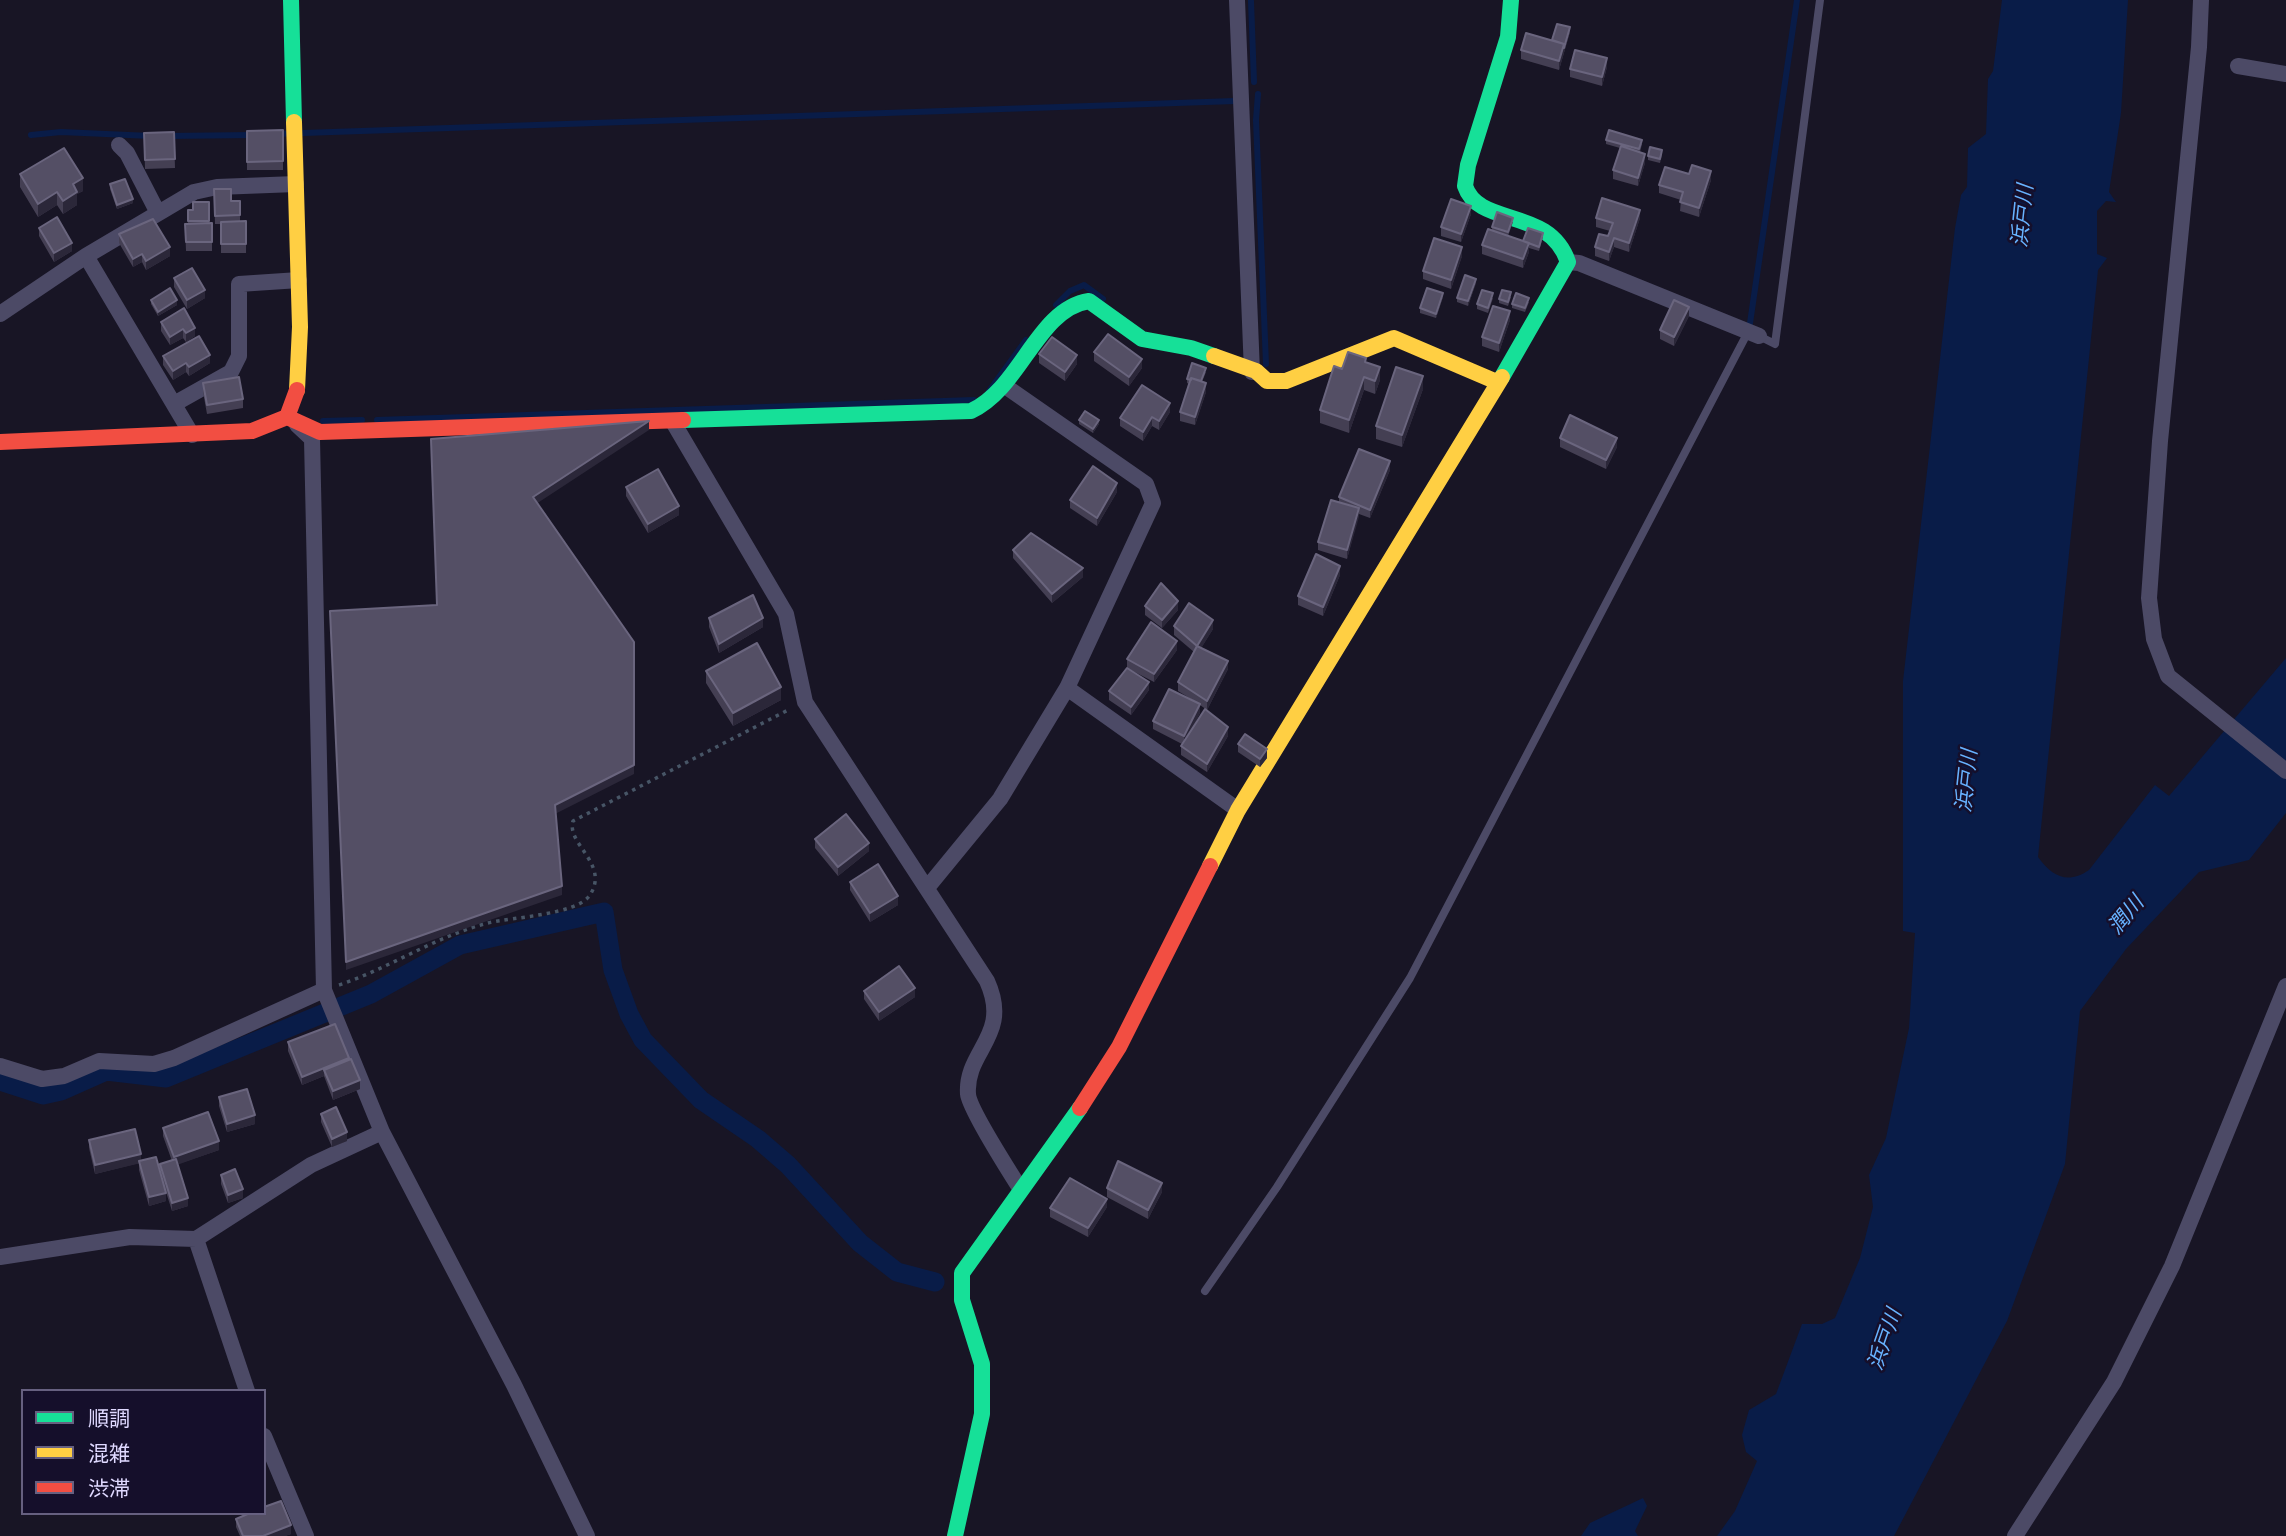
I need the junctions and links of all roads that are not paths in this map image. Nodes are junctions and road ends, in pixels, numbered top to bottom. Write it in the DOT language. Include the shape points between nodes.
graph roads {
  1 [pos="291,0"];
  2 [pos="1511,0"];
  3 [pos="1820,0"];
  4 [pos="2201,0"];
  5 [pos="1239,1"];
  6 [pos="2238,66"];
  7 [pos="2286,74"];
  8 [pos="119,145"];
  9 [pos="296,184"];
  10 [pos="158,213"];
  11 [pos="86,256"];
  12 [pos="1568,262"];
  13 [pos="299,280"];
  14 [pos="0,314"];
  15 [pos="1754,333"];
  16 [pos="1252,372"];
  17 [pos="1497,382"];
  18 [pos="1006,386"];
  19 [pos="174,404"];
  20 [pos="287,417"];
  21 [pos="673,422"];
  22 [pos="192,435"];
  23 [pos="0,442"];
  24 [pos="1067,688"];
  25 [pos="2286,771"];
  26 [pos="1238,810"];
  27 [pos="927,888"];
  28 [pos="2286,986"];
  29 [pos="326,996"];
  30 [pos="0,1066"];
  31 [pos="383,1132"];
  32 [pos="1021,1190"];
  33 [pos="196,1239"];
  34 [pos="0,1257"];
  35 [pos="1205,1291"];
  36 [pos="246,1389"];
  37 [pos="266,1441"];
  38 [pos="306,1536"];
  39 [pos="587,1536"];
  40 [pos="955,1536"];
  41 [pos="2015,1536"];
  1 -- 9 [label="street"];
  2 -- 12 [label="street" via="1508,37 1466,170 1467,192 1478,202 1553,234 1567,250"];
  3 -- 15 [label="lane" via="1775,345"];
  4 -- 25 [label="street" via="2149,598 2154,639 2168,676"];
  5 -- 16 [label="street"];
  6 -- 7 [label="street"];
  8 -- 10 [label="street"];
  9 -- 10 [label="street" via="217,187 194,192"];
  9 -- 13 [label="street"];
  10 -- 11 [label="street"];
  11 -- 14 [label="street"];
  11 -- 19 [label="street"];
  12 -- 15 [label="street"];
  12 -- 17 [label="street"];
  13 -- 19 [label="street" via="239,284 239,356 231,372"];
  13 -- 20 [label="street" via="298,380"];
  15 -- 35 [label="lane" via="1410,978"];
  16 -- 17 [label="street" via="1267,381 1286,380 1394,338"];
  16 -- 18 [label="street" via="1191,348 1142,339 1081,299 1064,309"];
  17 -- 26 [label="street"];
  18 -- 21 [label="street" via="981,409 971,411"];
  18 -- 24 [label="street" via="1151,491 1153,503"];
  19 -- 22 [label="street"];
  20 -- 21 [label="street" via="320,432"];
  20 -- 22 [label="street" via="252,431"];
  20 -- 29 [label="street" via="312,439"];
  21 -- 27 [label="street" via="786,614 805,702"];
  22 -- 23 [label="street"];
  24 -- 26 [label="street"];
  24 -- 27 [label="street" via="1000,799"];
  26 -- 32 [label="street" via="1119,1047"];
  27 -- 32 [label="street" via="996,1000 995,1022 971,1075 968,1095"];
  28 -- 41 [label="street" via="2172,1266 2114,1382"];
  29 -- 30 [label="street" via="154,1064 99,1061 64,1076 42,1079"];
  29 -- 31 [label="street"];
  31 -- 33 [label="street" via="312,1165"];
  31 -- 39 [label="street"];
  32 -- 40 [label="street" via="962,1273 962,1300 982,1364 982,1414"];
  33 -- 34 [label="street" via="130,1237"];
  33 -- 36 [label="street"];
  37 -- 38 [label="street"];
}
